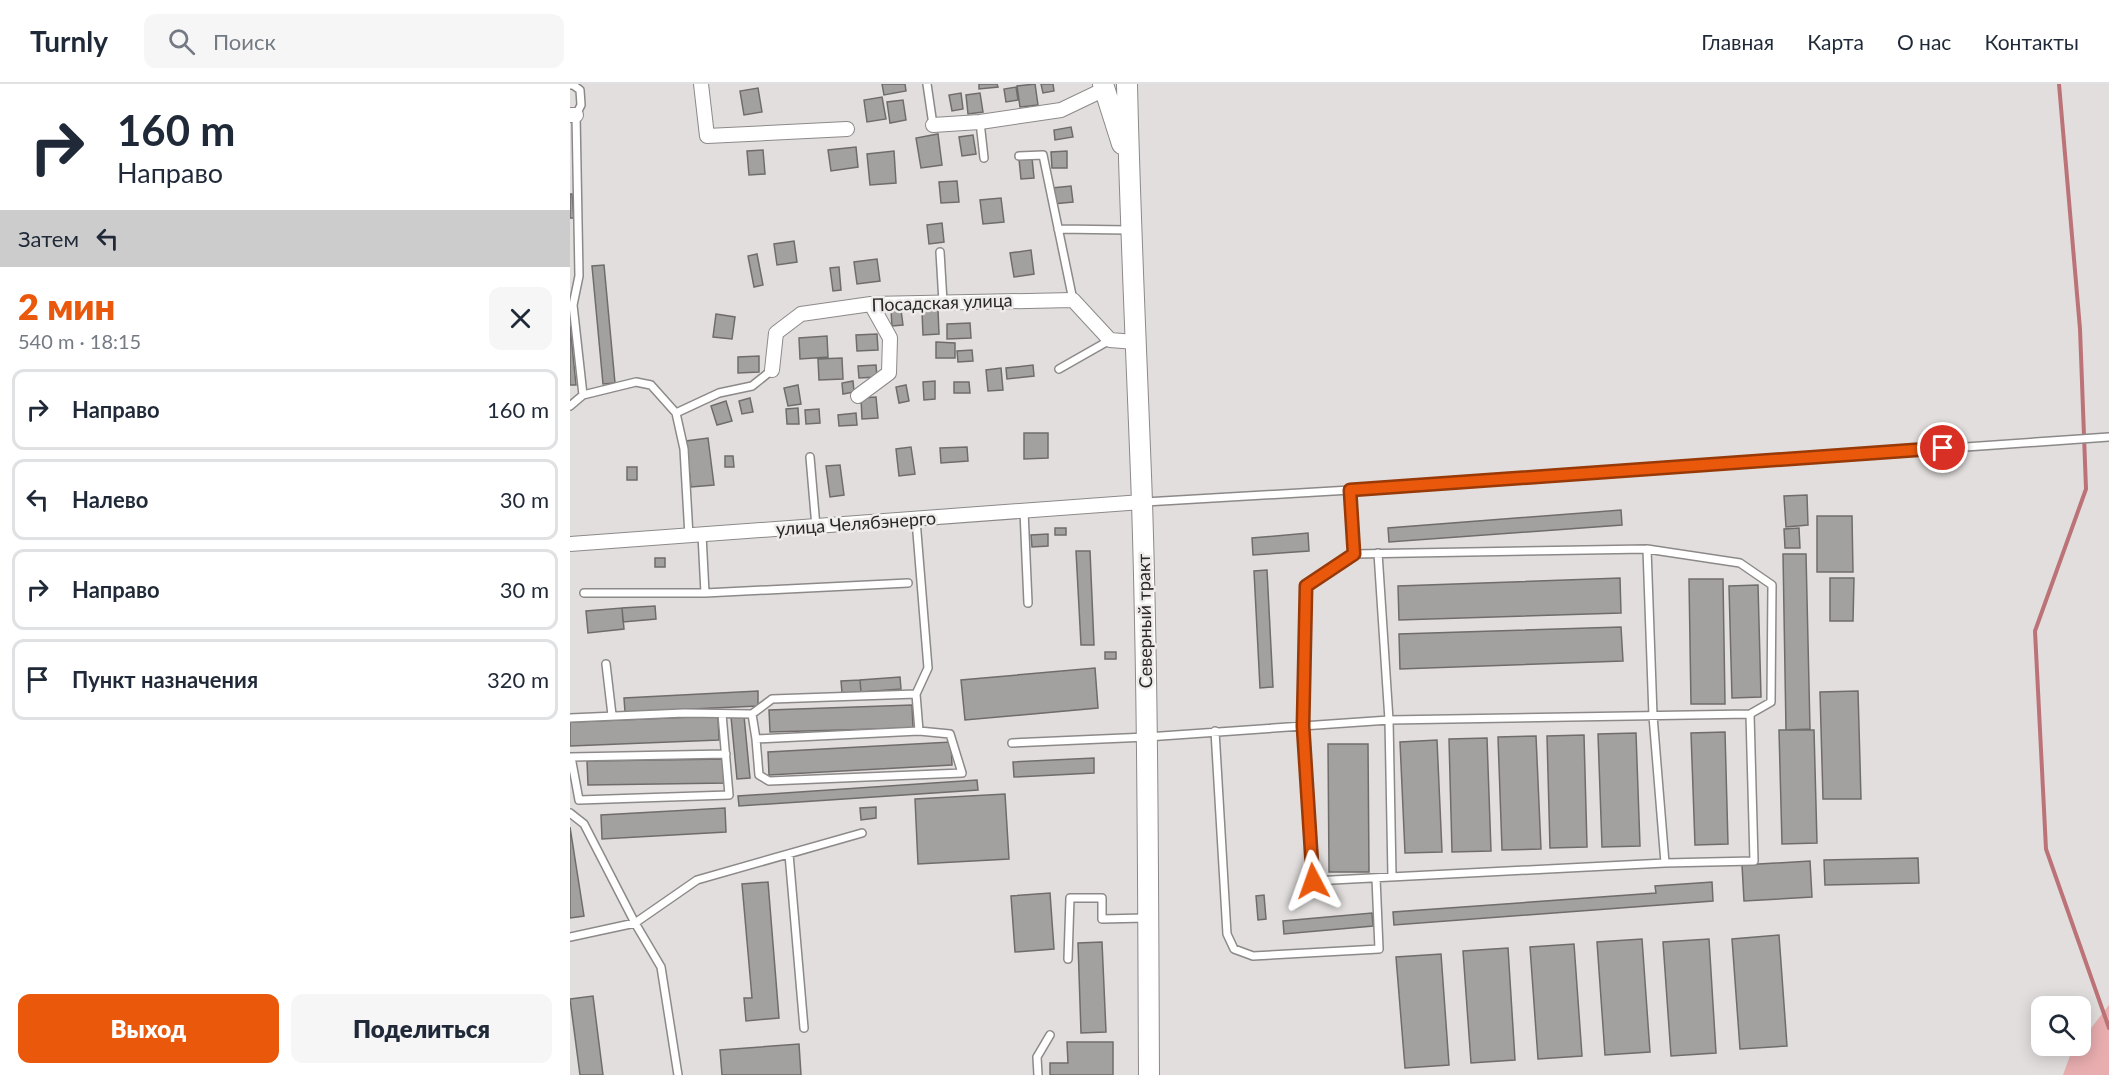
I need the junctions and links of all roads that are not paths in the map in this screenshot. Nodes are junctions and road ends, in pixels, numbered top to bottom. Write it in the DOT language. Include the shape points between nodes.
graph roads {
  1 [pos="701,84"];
  2 [pos="927,84"];
  3 [pos="1127,84"];
  4 [pos="570,85"];
  5 [pos="1104,86"];
  6 [pos="573,115"];
  7 [pos="980,122"];
  8 [pos="933,125"];
  9 [pos="847,129"];
  10 [pos="1018,156"];
  11 [pos="984,158"];
  12 [pos="1129,166"];
  13 [pos="1058,229"];
  14 [pos="1131,230"];
  15 [pos="579,234"];
  16 [pos="570,235"];
  17 [pos="940,252"];
  18 [pos="1073,300"];
  19 [pos="943,302"];
  20 [pos="871,304"];
  21 [pos="1110,340"];
  22 [pos="1135,342"];
  23 [pos="1059,369"];
  24 [pos="772,370"];
  25 [pos="583,395"];
  26 [pos="858,396"];
  27 [pos="570,406"];
  28 [pos="676,413"];
  29 [pos="2109,437"];
  30 [pos="810,457"];
  31 [pos="1350,490"];
  32 [pos="1142,502"];
  33 [pos="1024,511"];
  34 [pos="916,520"];
  35 [pos="816,527"];
  36 [pos="696,535"];
  37 [pos="570,544"];
  38 [pos="1647,549"];
  39 [pos="1354,554"];
  40 [pos="1378,554"];
  41 [pos="908,583"];
  42 [pos="584,593"];
  43 [pos="705,593"];
  44 [pos="1028,603"];
  45 [pos="606,664"];
  46 [pos="916,694"];
  47 [pos="722,714"];
  48 [pos="752,714"];
  49 [pos="1750,714"];
  50 [pos="612,715"];
  51 [pos="1653,716"];
  52 [pos="570,718"];
  53 [pos="1389,720"];
  54 [pos="1303,726"];
  55 [pos="919,731"];
  56 [pos="1215,731"];
  57 [pos="1147,737"];
  58 [pos="756,738"];
  59 [pos="1012,743"];
  60 [pos="726,754"];
  61 [pos="570,813"];
  62 [pos="862,833"];
  63 [pos="789,854"];
  64 [pos="1665,863"];
  65 [pos="1392,876"];
  66 [pos="1376,878"];
  67 [pos="1148,918"];
  68 [pos="635,923"];
  69 [pos="570,937"];
  70 [pos="1068,959"];
  71 [pos="804,1028"];
  72 [pos="1050,1035"];
  73 [pos="678,1075"];
  74 [pos="1038,1075"];
  75 [pos="1149,1075"];
  1 -- 9 [label="street" via="707,136"];
  2 -- 8 [label="lane"];
  3 -- 12 [label="main road, Северный тракт"];
  4 -- 6 [label="lane" via="580,90 582,105"];
  5 -- 7 [label="street" via="1061,110"];
  5 -- 12 [label="main road, Северный тракт"];
  6 -- 15 [label="lane"];
  7 -- 8 [label="street"];
  7 -- 11 [label="lane"];
  10 -- 13 [label="lane" via="1042,155"];
  12 -- 14 [label="main road, Северный тракт"];
  13 -- 14 [label="lane"];
  13 -- 18 [label="lane"];
  14 -- 22 [label="main road, Северный тракт"];
  15 -- 16 [label="lane"];
  15 -- 25 [label="lane" via="579,276 573,305"];
  17 -- 19 [label="lane"];
  18 -- 19 [label="street, Посадская улица"];
  18 -- 21 [label="street"];
  19 -- 20 [label="street, Посадская улица"];
  20 -- 24 [label="street, Посадская улица" via="801,314 776,333"];
  20 -- 26 [label="street" via="890,338 889,373"];
  21 -- 22 [label="street"];
  21 -- 23 [label="lane"];
  22 -- 32 [label="main road, Северный тракт"];
  24 -- 28 [label="lane" via="752,386 719,393"];
  25 -- 27 [label="lane"];
  25 -- 28 [label="lane" via="644,382"];
  28 -- 36 [label="lane"];
  29 -- 31 [label="lane"];
  30 -- 35 [label="lane"];
  31 -- 32 [label="lane"];
  31 -- 39 [label="lane"];
  32 -- 33 [label="street, улица Челябэнерго"];
  32 -- 57 [label="main road, Северный тракт"];
  33 -- 34 [label="street, улица Челябэнерго"];
  33 -- 44 [label="lane"];
  34 -- 35 [label="street, улица Челябэнерго"];
  34 -- 46 [label="lane" via="928,668"];
  35 -- 36 [label="street, улица Челябэнерго"];
  36 -- 37 [label="street, улица Челябэнерго"];
  36 -- 43 [label="lane"];
  38 -- 40 [label="lane"];
  38 -- 49 [label="lane" via="1740,563 1772,585 1771,702"];
  38 -- 51 [label="lane"];
  39 -- 40 [label="lane"];
  39 -- 54 [label="lane" via="1306,586"];
  40 -- 53 [label="lane"];
  41 -- 43 [label="lane"];
  42 -- 43 [label="lane"];
  45 -- 50 [label="lane"];
  46 -- 48 [label="lane" via="772,699"];
  46 -- 55 [label="lane"];
  47 -- 48 [label="lane"];
  47 -- 50 [label="lane"];
  47 -- 60 [label="lane"];
  48 -- 58 [label="lane"];
  49 -- 51 [label="lane"];
  49 -- 64 [label="lane" via="1754,861"];
  50 -- 52 [label="lane"];
  51 -- 53 [label="lane"];
  51 -- 64 [label="lane"];
  53 -- 54 [label="lane"];
  53 -- 65 [label="lane"];
  54 -- 56 [label="lane"];
  54 -- 66 [label="lane" via="1313,881"];
  55 -- 58 [label="lane"];
  55 -- 58 [label="lane" via="950,734 962,773 769,781 759,776"];
  56 -- 57 [label="lane"];
  56 -- 66 [label="lane" via="1227,934 1234,949 1253,956 1379,949"];
  57 -- 59 [label="lane"];
  57 -- 67 [label="main road, Северный тракт"];
  60 -- 60 [label="lane" via="729,795 579,800 571,757"];
  61 -- 68 [label="lane" via="584,824"];
  62 -- 63 [label="lane"];
  63 -- 68 [label="lane" via="697,880"];
  63 -- 71 [label="lane"];
  64 -- 65 [label="lane"];
  65 -- 66 [label="lane"];
  67 -- 70 [label="lane" via="1102,919 1102,898 1070,898"];
  67 -- 75 [label="main road, Северный тракт"];
  68 -- 69 [label="lane"];
  68 -- 73 [label="lane" via="661,967"];
  72 -- 74 [label="lane" via="1037,1057"];
}
